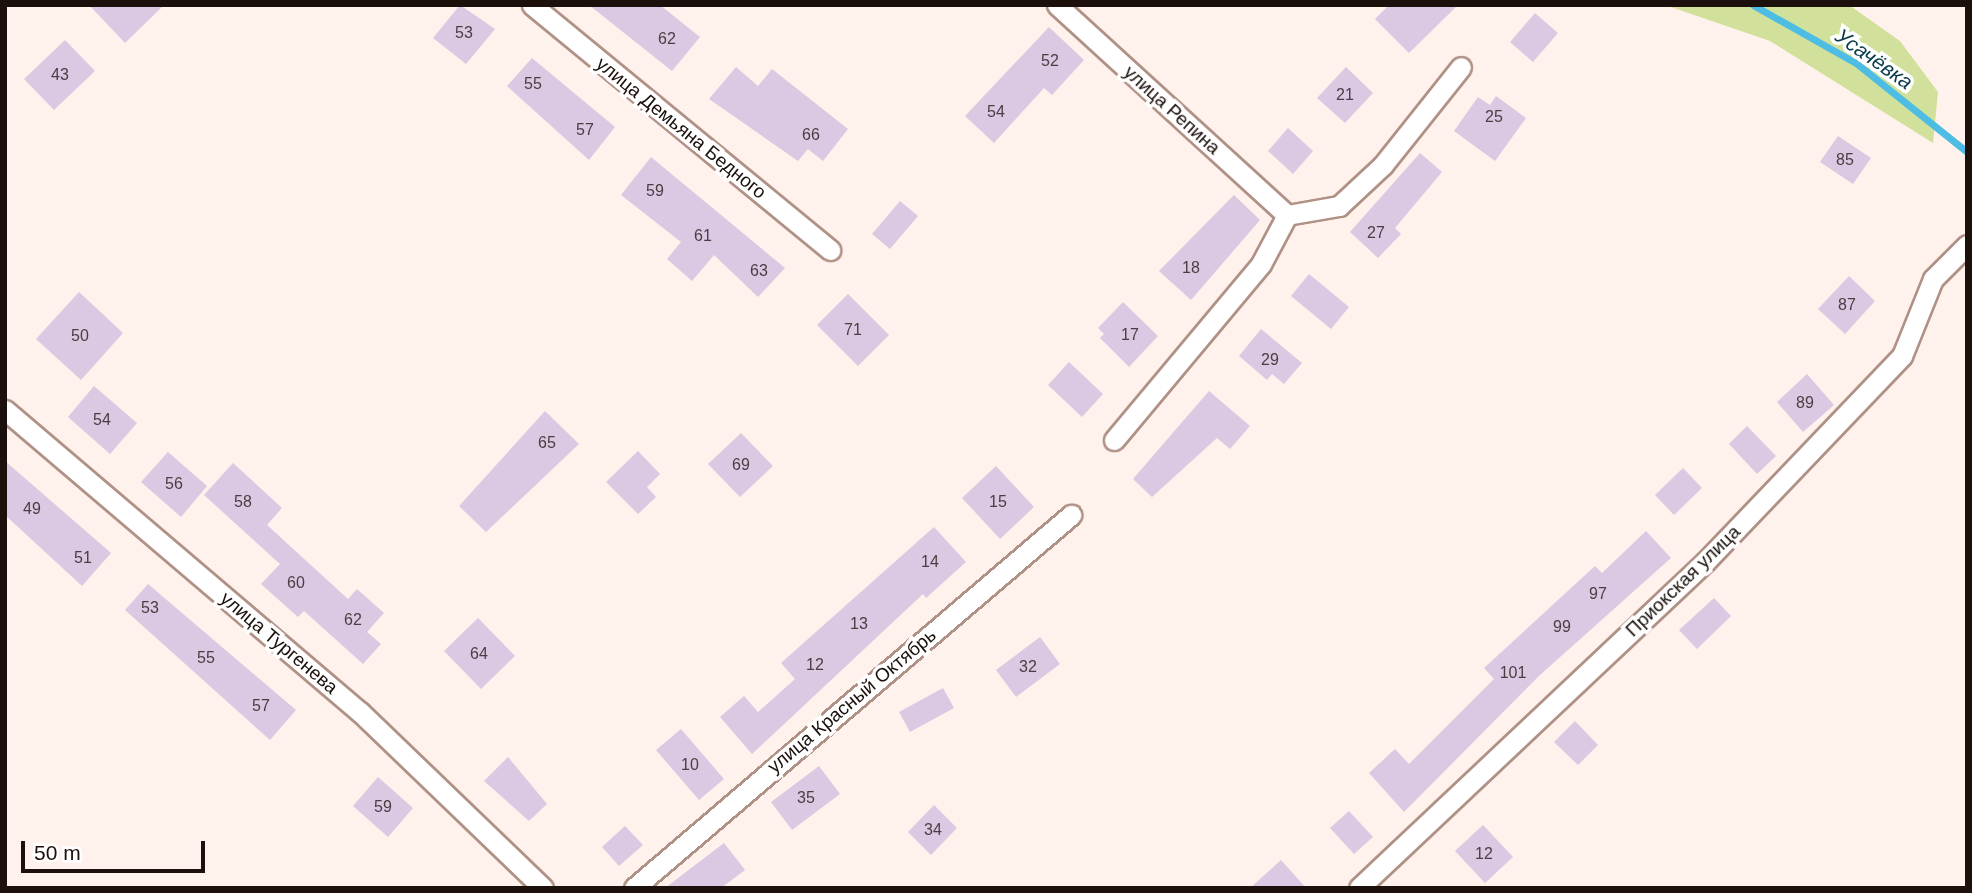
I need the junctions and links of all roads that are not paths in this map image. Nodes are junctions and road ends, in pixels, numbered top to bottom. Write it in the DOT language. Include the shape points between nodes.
graph roads {
  1 [pos="532,5"];
  2 [pos="1057,5"];
  3 [pos="1461,66"];
  4 [pos="1287,215"];
  5 [pos="1967,245"];
  6 [pos="830,250"];
  7 [pos="5,410"];
  8 [pos="1114,440"];
  9 [pos="1071,514"];
  10 [pos="543,888"];
  11 [pos="634,888"];
  12 [pos="1359,888"];
  1 -- 6 [label="street, улица Демьяна Бедного"];
  2 -- 4 [label="street, улица Репина"];
  3 -- 4 [label="street" via="1383,166 1339,206"];
  4 -- 8 [label="street" via="1261,264"];
  5 -- 12 [label="street, Приокская улица" via="1933,279 1902,356 1705,562"];
  7 -- 10 [label="street, улица Тургенева" via="360,712"];
  9 -- 11 [label="street, улица Красный Октябрь"];
}
